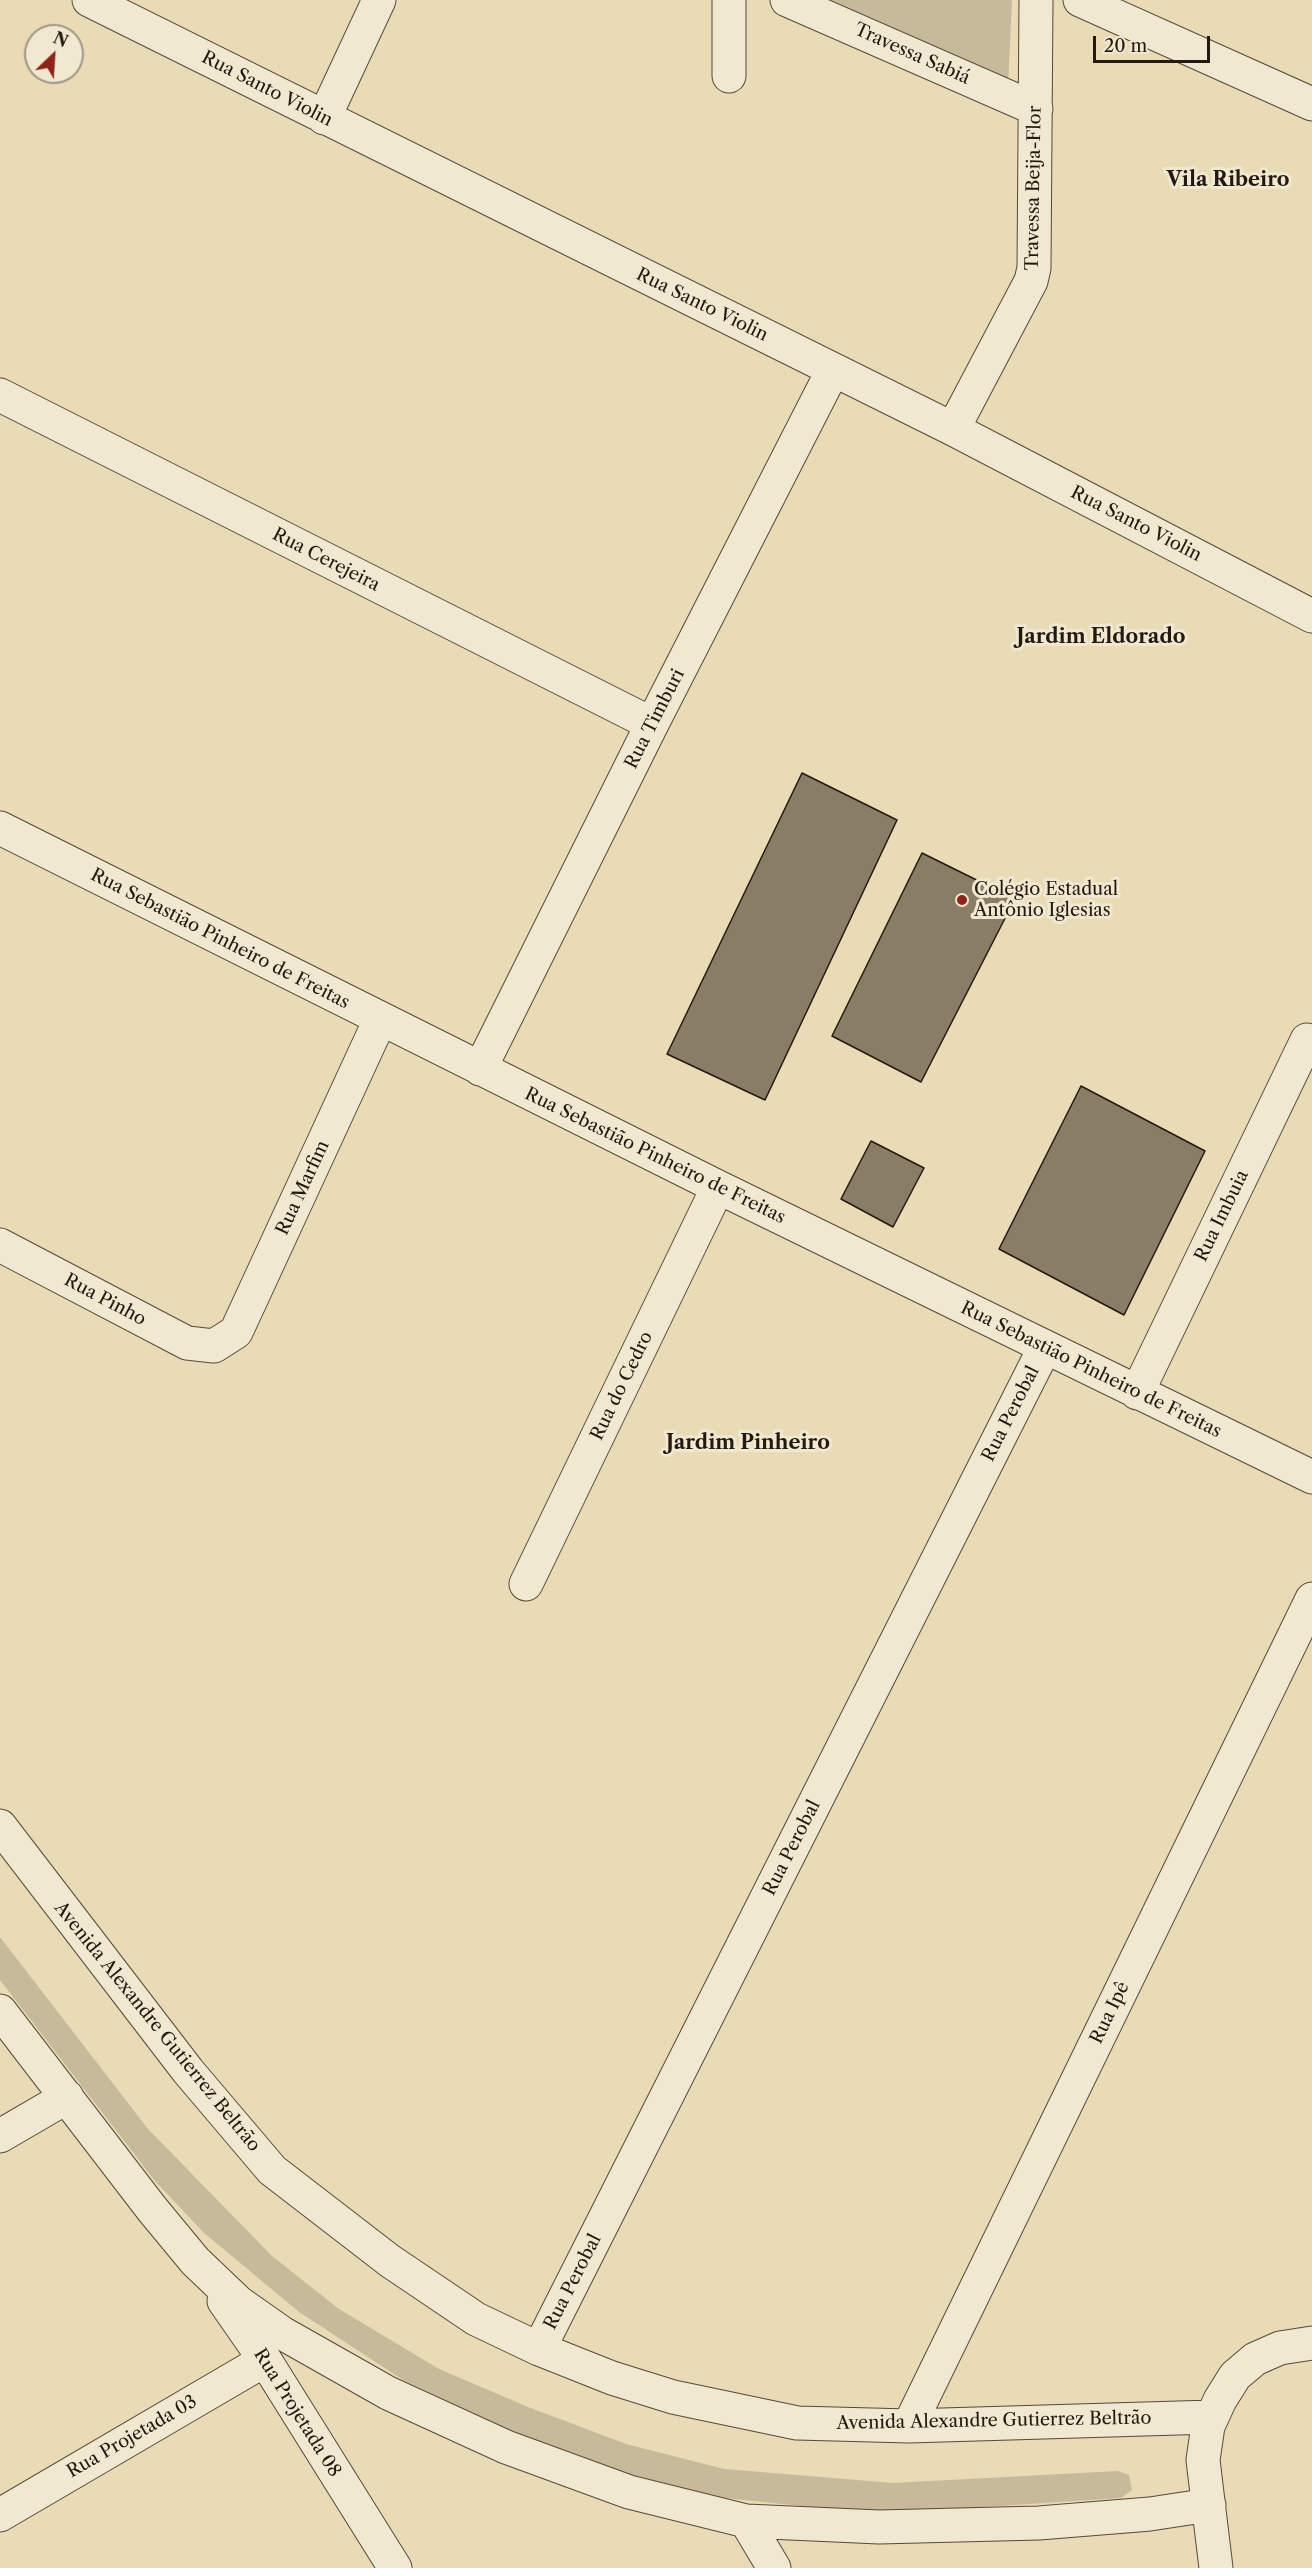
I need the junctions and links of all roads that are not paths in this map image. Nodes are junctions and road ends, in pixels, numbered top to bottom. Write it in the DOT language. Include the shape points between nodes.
graph roads {
  1 [pos="89,0"];
  2 [pos="379,0"];
  3 [pos="729,0"];
  4 [pos="787,0"];
  5 [pos="1036,0"];
  6 [pos="1080,0"];
  7 [pos="729,76"];
  8 [pos="1312,104"];
  9 [pos="1036,109"];
  10 [pos="324,118"];
  11 [pos="833,370"];
  12 [pos="0,394"];
  13 [pos="954,429"];
  14 [pos="1312,615"];
  15 [pos="652,724"];
  16 [pos="0,828"];
  17 [pos="380,1020"];
  18 [pos="1310,1041"];
  19 [pos="480,1070"];
  20 [pos="718,1187"];
  21 [pos="0,1245"];
  22 [pos="214,1346"];
  23 [pos="1045,1347"];
  24 [pos="1137,1393"];
  25 [pos="1312,1477"];
  26 [pos="526,1584"];
  27 [pos="1312,1599"];
  28 [pos="0,1826"];
  29 [pos="0,2011"];
  30 [pos="67,2097"];
  31 [pos="0,2136"];
  32 [pos="195,2260"];
  33 [pos="1312,2343"];
  34 [pos="539,2349"];
  35 [pos="265,2360"];
  36 [pos="1212,2417"];
  37 [pos="909,2426"];
  38 [pos="1209,2505"];
  39 [pos="0,2515"];
  40 [pos="746,2521"];
  41 [pos="395,2568"];
  42 [pos="774,2568"];
  43 [pos="1216,2568"];
  1 -- 10 [label="street, Rua Santo Violin"];
  2 -- 10 [label="street"];
  3 -- 7 [label="street"];
  4 -- 9 [label="street, Travessa Sabiá"];
  5 -- 9 [label="street, Travessa Beija-Flor"];
  6 -- 8 [label="street"];
  9 -- 13 [label="street, Travessa Beija-Flor" via="1031,281"];
  10 -- 11 [label="street, Rua Santo Violin"];
  11 -- 13 [label="street, Rua Santo Violin"];
  11 -- 15 [label="street, Rua Timburi"];
  12 -- 15 [label="street, Rua Cerejeira"];
  13 -- 14 [label="street, Rua Santo Violin"];
  15 -- 19 [label="street, Rua Timburi"];
  16 -- 17 [label="street, Rua Sebastião Pinheiro de Freitas"];
  17 -- 19 [label="street, Rua Sebastião Pinheiro de Freitas"];
  17 -- 22 [label="street, Rua Marfim" via="236,1332"];
  18 -- 24 [label="street, Rua Imbuia"];
  19 -- 20 [label="street, Rua Sebastião Pinheiro de Freitas"];
  20 -- 23 [label="street, Rua Sebastião Pinheiro de Freitas"];
  20 -- 26 [label="street, Rua do Cedro"];
  21 -- 22 [label="street, Rua Pinho" via="187,1342"];
  23 -- 24 [label="street, Rua Sebastião Pinheiro de Freitas"];
  23 -- 34 [label="street, Rua Perobal"];
  24 -- 25 [label="street, Rua Sebastião Pinheiro de Freitas"];
  27 -- 37 [label="street, Rua Ipê"];
  28 -- 34 [label="street, Avenida Alexandre Gutierrez Beltrão" via="188,2072 272,2170 399,2268 476,2319"];
  29 -- 30 [label="street"];
  30 -- 31 [label="street"];
  30 -- 32 [label="street"];
  32 -- 35 [label="street, Rua Projetada 08"];
  32 -- 40 [label="street" via="238,2302 282,2333 388,2393 506,2447 629,2492"];
  33 -- 36 [label="street" via="1280,2348 1255,2359 1235,2376"];
  34 -- 37 [label="street, Avenida Alexandre Gutierrez Beltrão" via="612,2378 720,2407 797,2423"];
  35 -- 39 [label="street, Rua Projetada 03"];
  35 -- 41 [label="street, Rua Projetada 08"];
  36 -- 37 [label="street, Avenida Alexandre Gutierrez Beltrão"];
  36 -- 38 [label="street" via="1203,2460"];
  38 -- 40 [label="street" via="1039,2523 879,2527"];
  38 -- 43 [label="street"];
  40 -- 42 [label="street"];
}
